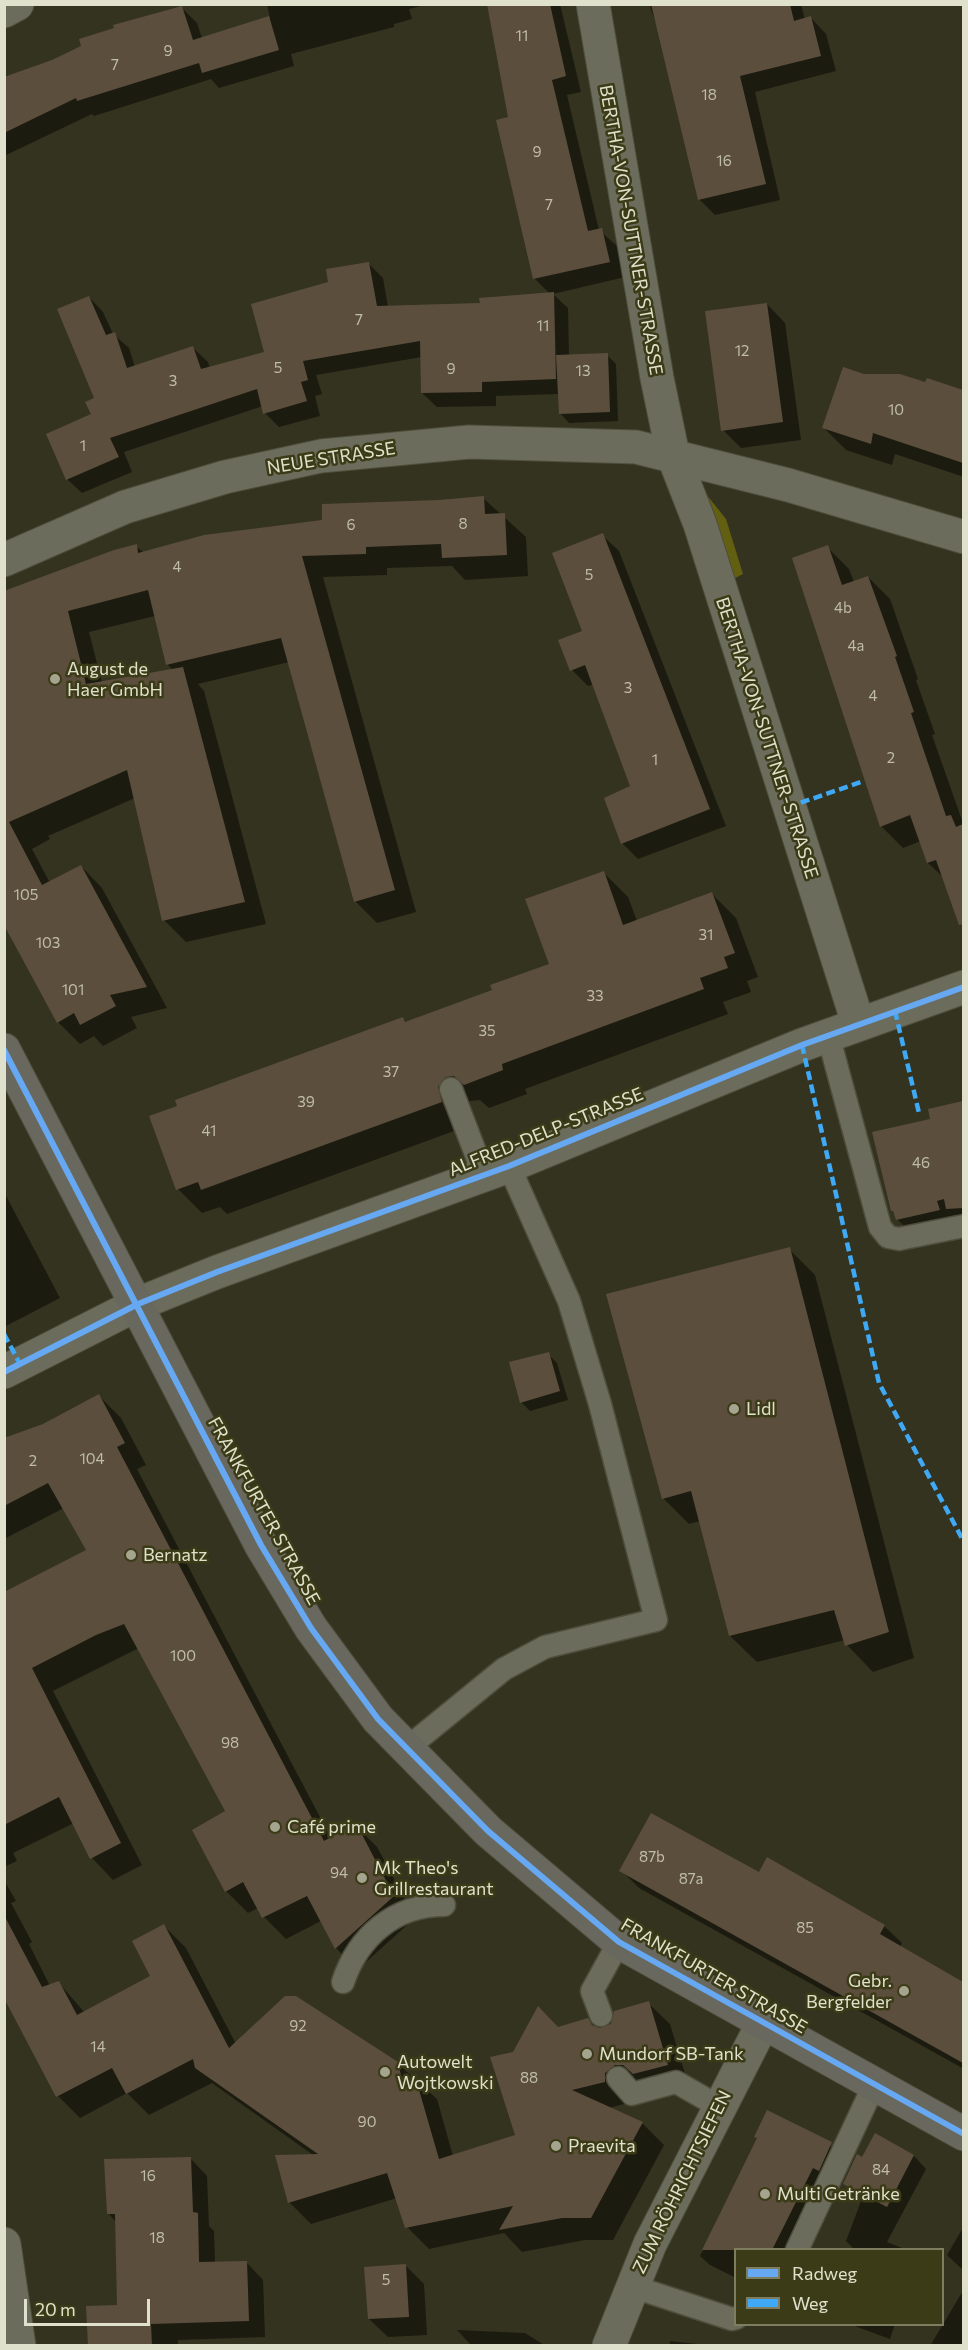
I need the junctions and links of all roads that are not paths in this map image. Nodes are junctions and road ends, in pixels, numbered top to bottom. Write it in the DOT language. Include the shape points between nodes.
graph roads {
  1 [pos="17,4"];
  2 [pos="593,4"];
  3 [pos="4,11"];
  4 [pos="673,454"];
  5 [pos="963,537"];
  6 [pos="4,560"];
  7 [pos="963,987"];
  8 [pos="858,1023"];
  9 [pos="828,1035"];
  10 [pos="4,1050"];
  11 [pos="452,1089"];
  12 [pos="496,1170"];
  13 [pos="963,1226"];
  14 [pos="138,1304"];
  15 [pos="4,1372"];
  16 [pos="406,1749"];
  17 [pos="444,1905"];
  18 [pos="619,1942"];
  19 [pos="343,1982"];
  20 [pos="601,2015"];
  21 [pos="762,2023"];
  22 [pos="618,2078"];
  23 [pos="874,2085"];
  24 [pos="718,2106"];
  25 [pos="963,2134"];
  26 [pos="4,2244"];
  27 [pos="798,2248"];
  28 [pos="631,2286"];
  29 [pos="734,2318"];
  30 [pos="19,2346"];
  31 [pos="609,2346"];
  1 -- 3 [label="street"];
  2 -- 4 [label="street, BERTHA-VON-SUTTNER-STRASSE"];
  4 -- 5 [label="street"];
  4 -- 6 [label="street, NEUE STRASSE" via="592,444 469,442 321,456 225,477 125,507"];
  4 -- 8 [label="street, BERTHA-VON-SUTTNER-STRASSE" via="700,524"];
  7 -- 8 [label="street, ALFRED-DELP-STRASSE"];
  8 -- 9 [label="street, ALFRED-DELP-STRASSE"];
  9 -- 12 [label="street, ALFRED-DELP-STRASSE"];
  9 -- 13 [label="lane" via="880,1227 888,1237 899,1239"];
  10 -- 14 [label="main road, FRANKFURTER STRASSE"];
  11 -- 12 [label="lane"];
  12 -- 14 [label="street, ALFRED-DELP-STRASSE"];
  12 -- 16 [label="lane" via="569,1301 656,1620 544,1647 504,1669"];
  14 -- 15 [label="street, ALFRED-DELP-STRASSE"];
  14 -- 16 [label="main road, FRANKFURTER STRASSE" via="276,1572 349,1680"];
  16 -- 18 [label="main road, FRANKFURTER STRASSE" via="488,1832"];
  17 -- 19 [label="lane" via="412,1909 384,1924 360,1947"];
  18 -- 20 [label="lane" via="592,1991"];
  18 -- 21 [label="main road, FRANKFURTER STRASSE"];
  21 -- 23 [label="main road, FRANKFURTER STRASSE"];
  21 -- 24 [label="street, ZUM RÖHRICHTSIEFEN"];
  22 -- 24 [label="lane" via="632,2094 676,2082"];
  23 -- 25 [label="main road, FRANKFURTER STRASSE"];
  23 -- 27 [label="lane"];
  24 -- 28 [label="street, ZUM RÖHRICHTSIEFEN"];
  26 -- 30 [label="street"];
  28 -- 29 [label="lane"];
  28 -- 31 [label="street, ZUM RÖHRICHTSIEFEN"];
}
